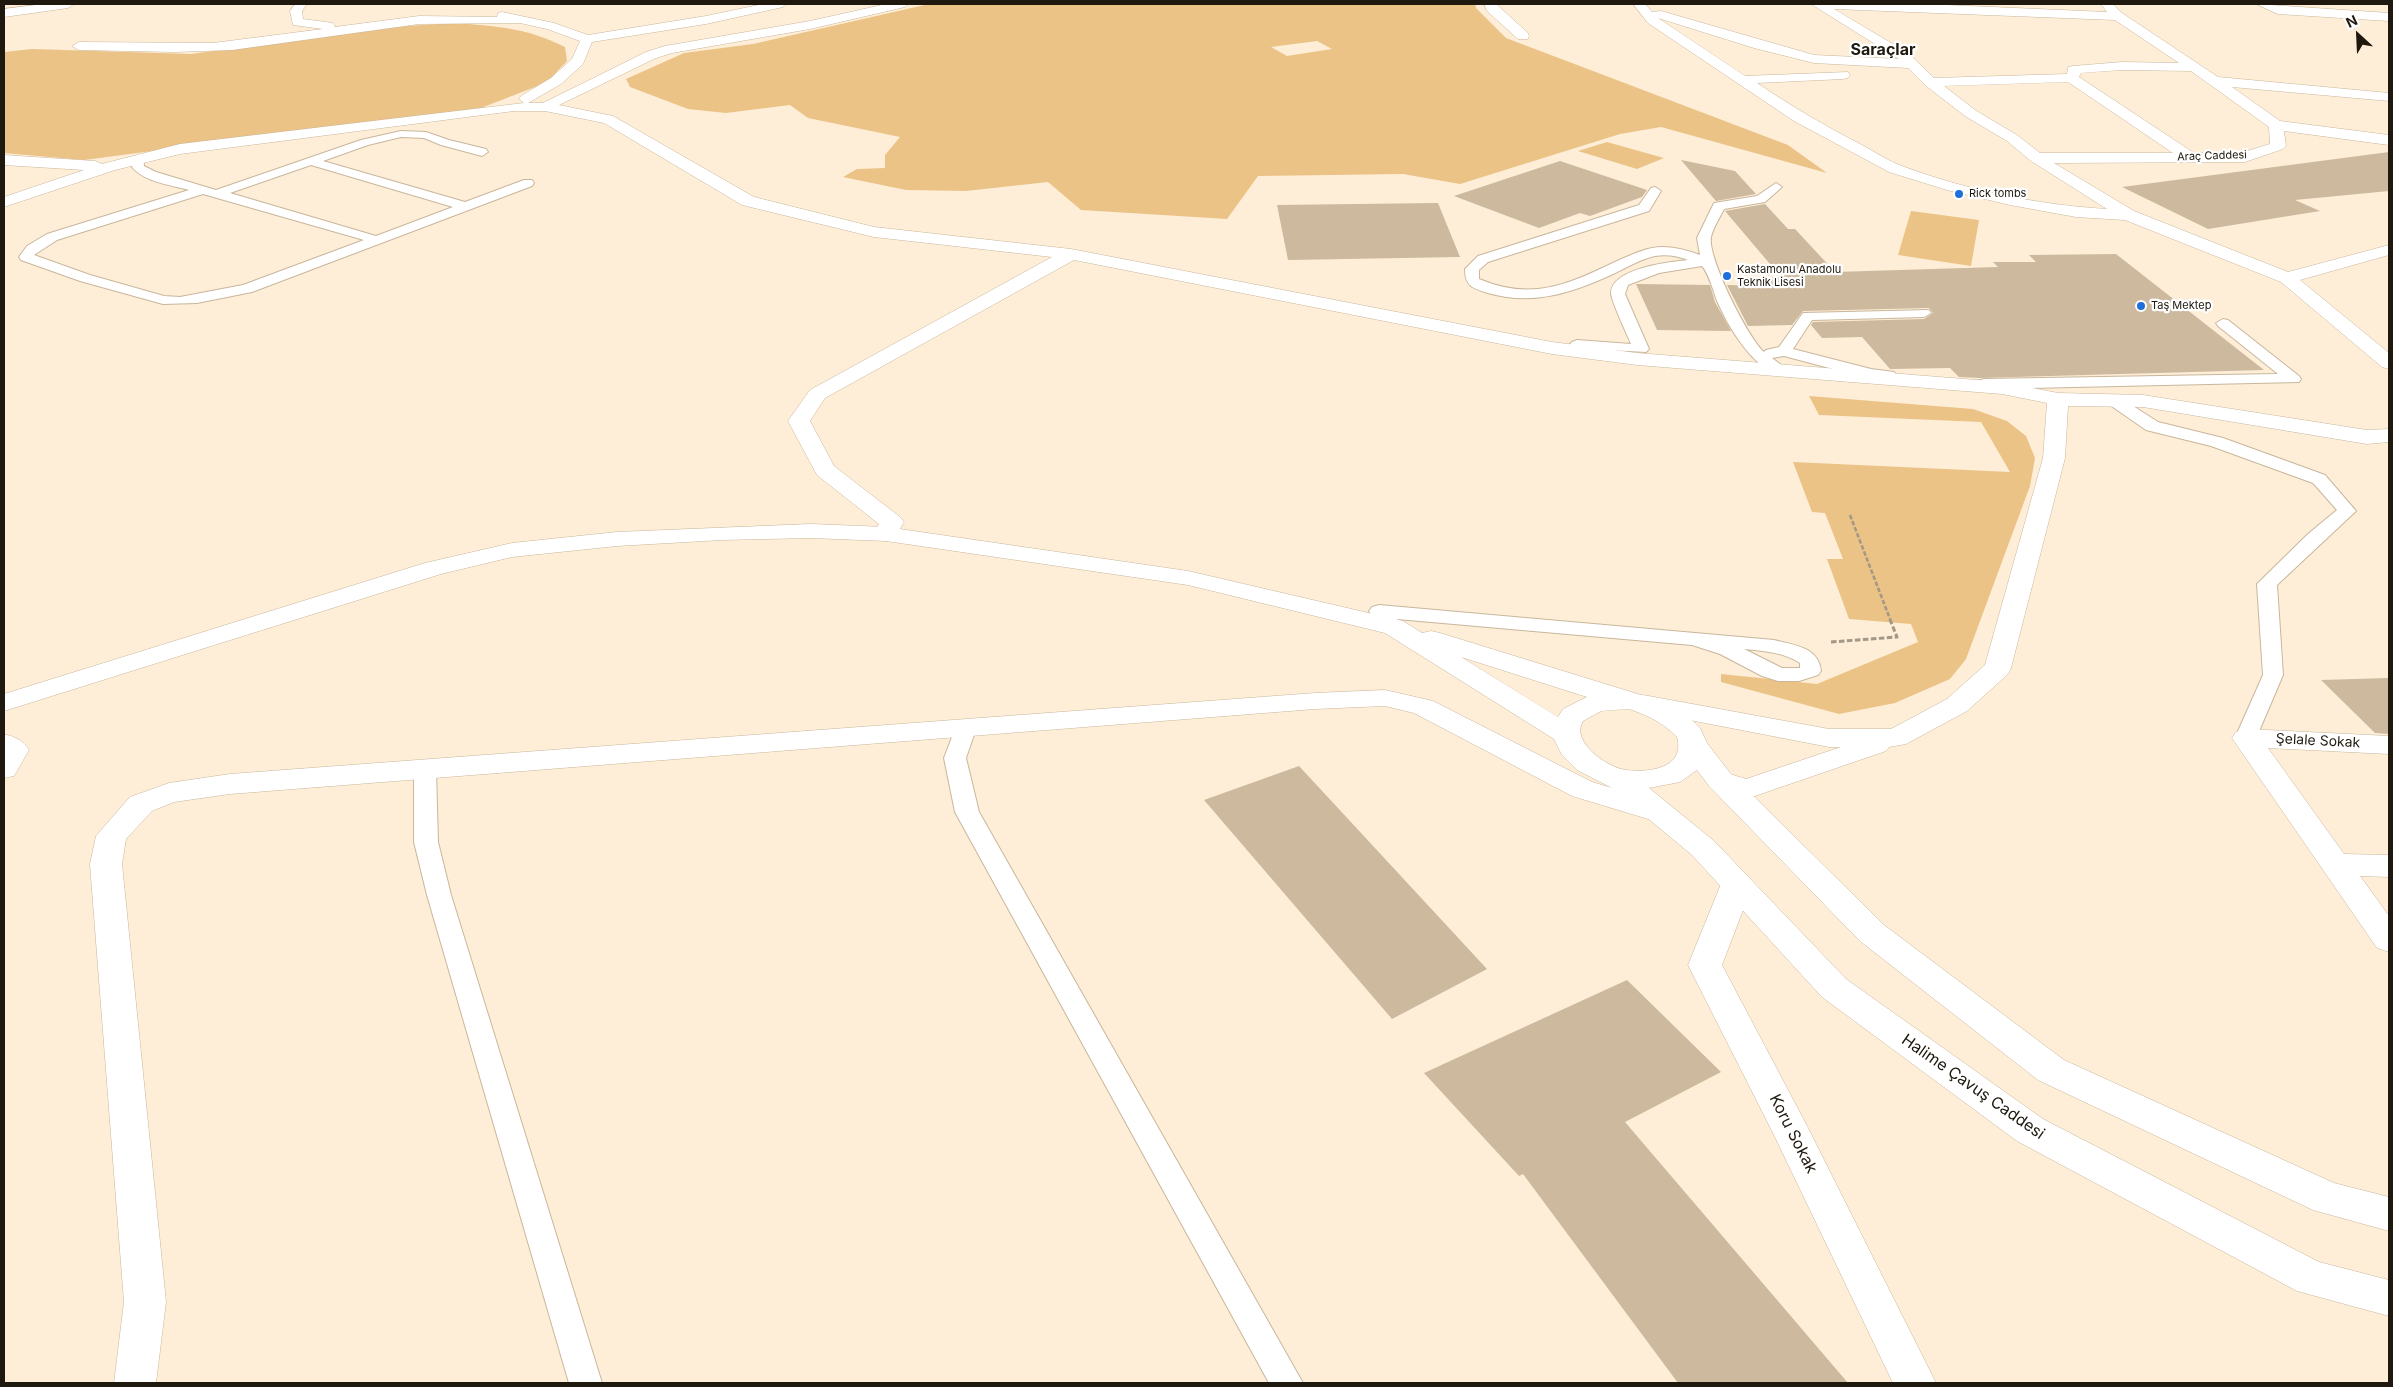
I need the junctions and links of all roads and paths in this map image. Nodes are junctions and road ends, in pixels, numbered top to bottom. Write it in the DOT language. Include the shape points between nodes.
graph roads {
  1 [pos="68,4"];
  2 [pos="300,4"];
  3 [pos="779,4"];
  4 [pos="901,4"];
  5 [pos="1490,4"];
  6 [pos="1819,4"];
  7 [pos="2107,4"];
  8 [pos="2262,4"];
  9 [pos="450,6"];
  10 [pos="1641,7"];
  11 [pos="4,13"];
  12 [pos="2118,16"];
  13 [pos="2389,17"];
  14 [pos="519,20"];
  15 [pos="346,29"];
  16 [pos="1522,36"];
  17 [pos="587,39"];
  18 [pos="79,46"];
  19 [pos="1858,61"];
  20 [pos="1912,64"];
  21 [pos="2191,67"];
  22 [pos="2071,78"];
  23 [pos="1744,80"];
  24 [pos="2215,81"];
  25 [pos="1930,82"];
  26 [pos="2389,97"];
  27 [pos="514,107"];
  28 [pos="545,107"];
  29 [pos="2276,125"];
  30 [pos="2389,140"];
  31 [pos="482,152"];
  32 [pos="2190,157"];
  33 [pos="2036,158"];
  34 [pos="139,159"];
  35 [pos="4,160"];
  36 [pos="310,162"];
  37 [pos="109,167"];
  38 [pos="528,183"];
  39 [pos="1776,187"];
  40 [pos="201,190"];
  41 [pos="1655,191"];
  42 [pos="216,194"];
  43 [pos="4,202"];
  44 [pos="463,206"];
  45 [pos="2128,215"];
  46 [pos="377,240"];
  47 [pos="2389,250"];
  48 [pos="1071,254"];
  49 [pos="1709,264"];
  50 [pos="2287,278"];
  51 [pos="1924,313"];
  52 [pos="2223,323"];
  53 [pos="1577,345"];
  54 [pos="1784,351"];
  55 [pos="1756,354"];
  56 [pos="2389,363"];
  57 [pos="1780,370"];
  58 [pos="2058,399"];
  59 [pos="2114,400"];
  60 [pos="2389,436"];
  61 [pos="1850,515"];
  62 [pos="886,534"];
  63 [pos="1394,627"];
  64 [pos="1697,640"];
  65 [pos="1774,646"];
  66 [pos="1630,701"];
  67 [pos="4,703"];
  68 [pos="965,729"];
  69 [pos="1566,734"];
  70 [pos="1896,738"];
  71 [pos="2246,738"];
  72 [pos="4,743"];
  73 [pos="1693,744"];
  74 [pos="2389,745"];
  75 [pos="4,769"];
  76 [pos="425,770"];
  77 [pos="1620,780"];
  78 [pos="1720,780"];
  79 [pos="1658,812"];
  80 [pos="2336,864"];
  81 [pos="2389,866"];
  82 [pos="1736,884"];
  83 [pos="2389,940"];
  84 [pos="2389,1214"];
  85 [pos="2389,1298"];
  86 [pos="135,1383"];
  87 [pos="586,1383"];
  88 [pos="1287,1383"];
  89 [pos="1915,1383"];
  1 -- 11 [label="street"];
  2 -- 15 [label="street" via="296,11 297,22"];
  3 -- 17 [label="street" via="706,20"];
  4 -- 28 [label="street" via="810,25 670,49"];
  5 -- 16 [label="street"];
  6 -- 12 [label="street"];
  6 -- 20 [label="street"];
  7 -- 12 [label="street"];
  8 -- 13 [label="street" via="2278,10"];
  9 -- 14 [label="street"];
  10 -- 19 [label="street" via="1814,59"];
  10 -- 23 [label="street" via="1652,20"];
  12 -- 21 [label="street"];
  14 -- 15 [label="street" via="426,20"];
  14 -- 17 [label="street" via="550,26"];
  15 -- 18 [label="street" via="267,42 210,47"];
  17 -- 27 [label="street" via="578,61 556,81"];
  19 -- 20 [label="street"];
  19 -- 23 [label="street" via="1852,74"];
  20 -- 25 [label="street"];
  21 -- 22 [label="street" via="2122,66 2072,70"];
  21 -- 24 [label="street"];
  22 -- 25 [label="street"];
  22 -- 32 [label="street"];
  23 -- 45 [label="street" via="1799,118 1895,169 1953,188 2010,200 2076,212"];
  24 -- 26 [label="street"];
  24 -- 29 [label="street"];
  25 -- 33 [label="street"];
  27 -- 28 [label="street"];
  27 -- 34 [label="street" via="180,149"];
  28 -- 48 [label="street" via="608,119 748,201 874,232"];
  29 -- 30 [label="street"];
  29 -- 32 [label="street, Araç Caddesi" via="2278,146 2245,157"];
  31 -- 36 [label="lane" via="426,135 401,134 365,142"];
  32 -- 33 [label="street, Araç Caddesi"];
  33 -- 45 [label="street"];
  34 -- 37 [label="street"];
  34 -- 40 [label="lane" via="138,167 152,175"];
  35 -- 37 [label="street"];
  36 -- 42 [label="lane"];
  36 -- 44 [label="lane"];
  37 -- 43 [label="street"];
  38 -- 44 [label="lane"];
  39 -- 49 [label="lane" via="1761,199 1719,206 1704,238"];
  40 -- 42 [label="lane"];
  40 -- 46 [label="lane" via="52,237 32,249 26,257 85,278 163,300 180,301 246,289"];
  41 -- 49 [label="lane" via="1644,208 1483,259 1472,269 1472,281 1492,291 1522,295 1552,293 1576,286 1643,254 1662,251 1684,253"];
  42 -- 46 [label="lane"];
  44 -- 46 [label="lane"];
  45 -- 50 [label="street"];
  47 -- 50 [label="street"];
  48 -- 57 [label="street" via="1552,348 1637,359"];
  48 -- 62 [label="street" via="817,394 799,421 825,470 892,522"];
  49 -- 53 [label="lane" via="1657,269 1636,274 1621,283 1618,294 1641,349"];
  49 -- 55 [label="lane" via="1726,304"];
  50 -- 56 [label="street"];
  51 -- 54 [label="lane" via="1808,316"];
  52 -- 54 [label="lane" via="2293,378 1984,384 1872,374"];
  54 -- 55 [label="lane"];
  55 -- 57 [label="lane"];
  57 -- 58 [label="street" via="2002,388"];
  58 -- 59 [label="street"];
  58 -- 70 [label="street" via="2054,458 1998,668 1957,706"];
  59 -- 60 [label="street" via="2143,400 2367,437"];
  59 -- 71 [label="lane" via="2152,426 2217,442 2319,480 2347,511 2267,584 2273,675"];
  61 -- 65 [label="path" via="1897,637"];
  62 -- 63 [label="street" via="1188,578"];
  62 -- 67 [label="street" via="811,531 722,533 512,550 434,568"];
  63 -- 64 [label="lane" via="1378,611"];
  63 -- 66 [label="street"];
  63 -- 69 [label="street"];
  64 -- 65 [label="lane"];
  64 -- 65 [label="lane" via="1729,650 1775,675 1797,677 1811,671 1810,661 1804,656"];
  66 -- 69 [label="street" via="1597,703 1584,708 1573,715 1567,724"];
  66 -- 70 [label="street" via="1829,738"];
  66 -- 73 [label="street" via="1673,717 1686,730"];
  68 -- 76 [label="street"];
  68 -- 79 [label="street" via="1385,698 1424,707 1582,789"];
  68 -- 88 [label="lane" via="955,758 967,812"];
  69 -- 77 [label="street" via="1572,749 1587,763"];
  70 -- 78 [label="street" via="1746,789"];
  71 -- 74 [label="street, Şelale Sokak"];
  71 -- 80 [label="street"];
  72 -- 75 [label="street" via="15,750"];
  73 -- 77 [label="street" via="1692,756 1684,767 1670,775"];
  73 -- 78 [label="street"];
  76 -- 86 [label="street" via="230,784 169,793 141,804 111,836 106,864 145,1302"];
  76 -- 87 [label="lane" via="426,842 438,894"];
  77 -- 79 [label="street, Halime Çavuş Caddesi"];
  78 -- 84 [label="street" via="1872,933 2051,1070 2327,1198"];
  79 -- 82 [label="street, Halime Çavuş Caddesi" via="1702,848"];
  80 -- 81 [label="street"];
  80 -- 83 [label="street"];
  82 -- 85 [label="street, Halime Çavuş Caddesi" via="1834,988 2030,1130 2312,1278"];
  82 -- 89 [label="street, Koru Sokak" via="1705,965"];
}
